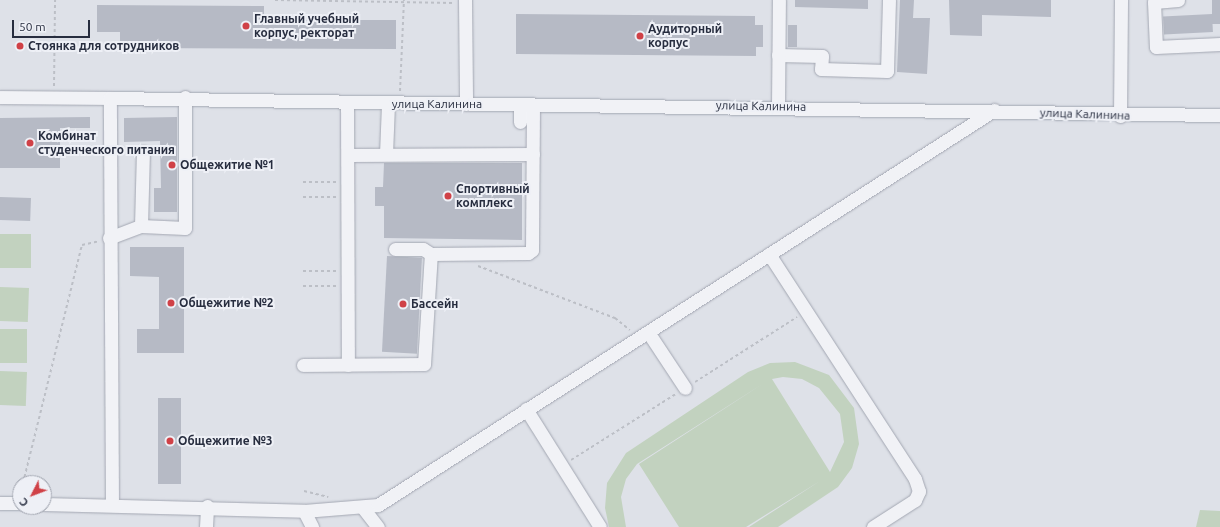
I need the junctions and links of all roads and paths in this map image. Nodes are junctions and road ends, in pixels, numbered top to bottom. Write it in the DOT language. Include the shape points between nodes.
graph roads {
  1 [pos="55,0"];
  2 [pos="275,0"];
  3 [pos="779,0"];
  4 [pos="889,0"];
  5 [pos="1121,0"];
  6 [pos="1178,0"];
  7 [pos="341,1"];
  8 [pos="404,1"];
  9 [pos="465,2"];
  10 [pos="1220,44"];
  11 [pos="778,55"];
  12 [pos="0,97"];
  13 [pos="54,97"];
  14 [pos="185,97"];
  15 [pos="110,98"];
  16 [pos="347,103"];
  17 [pos="394,104"];
  18 [pos="466,104"];
  19 [pos="520,105"];
  20 [pos="533,105"];
  21 [pos="778,106"];
  22 [pos="994,110"];
  23 [pos="1220,115"];
  24 [pos="1120,116"];
  25 [pos="520,122"];
  26 [pos="143,152"];
  27 [pos="386,154"];
  28 [pos="534,154"];
  29 [pos="349,155"];
  30 [pos="303,182"];
  31 [pos="348,182"];
  32 [pos="303,197"];
  33 [pos="349,197"];
  34 [pos="141,226"];
  35 [pos="109,238"];
  36 [pos="395,249"];
  37 [pos="430,254"];
  38 [pos="770,254"];
  39 [pos="475,265"];
  40 [pos="303,271"];
  41 [pos="349,271"];
  42 [pos="303,286"];
  43 [pos="349,287"];
  44 [pos="643,334"];
  45 [pos="303,365"];
  46 [pos="348,365"];
  47 [pos="685,388"];
  48 [pos="526,409"];
  49 [pos="25,475"];
  50 [pos="0,503"];
  51 [pos="12,504"];
  52 [pos="52,504"];
  53 [pos="112,505"];
  54 [pos="207,506"];
  55 [pos="362,508"];
  56 [pos="304,511"];
  57 [pos="206,527"];
  58 [pos="312,527"];
  59 [pos="378,527"];
  60 [pos="600,527"];
  61 [pos="873,527"];
  1 -- 13 [label="path"];
  2 -- 7 [label="path"];
  3 -- 11 [label="street"];
  4 -- 11 [label="street" via="887,71 822,69 822,56"];
  5 -- 24 [label="street"];
  6 -- 10 [label="street" via="1154,2 1156,47"];
  7 -- 8 [label="path"];
  8 -- 9 [label="path"];
  8 -- 17 [label="path"];
  9 -- 18 [label="street"];
  11 -- 21 [label="street"];
  12 -- 13 [label="street, улица Калинина"];
  13 -- 15 [label="street, улица Калинина"];
  14 -- 15 [label="street, улица Калинина"];
  14 -- 16 [label="street, улица Калинина"];
  14 -- 34 [label="street" via="185,228"];
  15 -- 35 [label="street"];
  16 -- 17 [label="street, улица Калинина"];
  16 -- 29 [label="street"];
  17 -- 18 [label="street, улица Калинина"];
  17 -- 27 [label="street"];
  18 -- 19 [label="street, улица Калинина"];
  19 -- 20 [label="street, улица Калинина"];
  19 -- 25 [label="street"];
  20 -- 21 [label="street, улица Калинина"];
  20 -- 28 [label="street"];
  21 -- 22 [label="street, улица Калинина"];
  22 -- 24 [label="street, улица Калинина"];
  22 -- 38 [label="street"];
  23 -- 24 [label="street, улица Калинина"];
  26 -- 34 [label="street"];
  27 -- 28 [label="street"];
  27 -- 29 [label="street"];
  28 -- 37 [label="street" via="531,252"];
  29 -- 31 [label="street"];
  30 -- 31 [label="path"];
  31 -- 33 [label="street"];
  32 -- 33 [label="path"];
  33 -- 41 [label="street"];
  34 -- 35 [label="street"];
  35 -- 49 [label="path" via="82,244"];
  35 -- 53 [label="street"];
  36 -- 37 [label="street" via="423,249"];
  37 -- 46 [label="street" via="424,364"];
  38 -- 44 [label="street"];
  38 -- 61 [label="street" via="915,479 919,491 915,500"];
  39 -- 44 [label="path" via="615,318"];
  40 -- 41 [label="path"];
  41 -- 43 [label="street"];
  42 -- 43 [label="path"];
  43 -- 46 [label="street"];
  44 -- 47 [label="street"];
  44 -- 48 [label="street"];
  45 -- 46 [label="street"];
  48 -- 55 [label="street" via="378,505"];
  48 -- 60 [label="street"];
  50 -- 51 [label="street"];
  52 -- 53 [label="street"];
  53 -- 54 [label="street"];
  54 -- 56 [label="street"];
  54 -- 57 [label="street"];
  55 -- 56 [label="street"];
  55 -- 59 [label="street"];
  56 -- 58 [label="street"];
}
